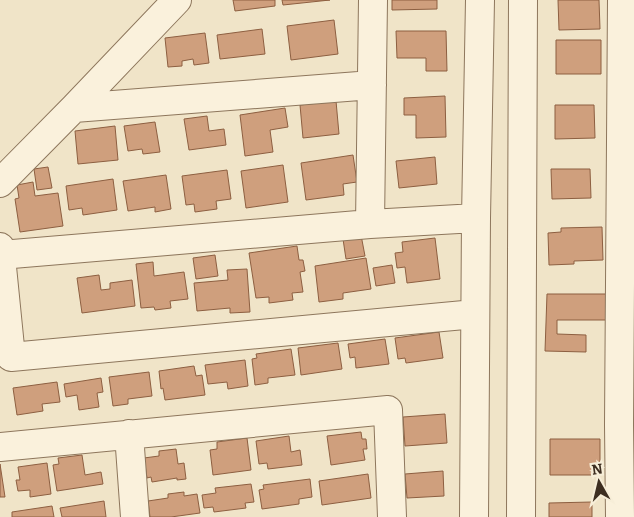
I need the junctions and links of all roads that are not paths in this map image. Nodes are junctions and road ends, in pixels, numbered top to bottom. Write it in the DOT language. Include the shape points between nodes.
graph roads {
  1 [pos="178,0"];
  2 [pos="373,0"];
  3 [pos="480,0"];
  4 [pos="523,0"];
  5 [pos="622,0"];
  6 [pos="372,85"];
  7 [pos="74,108"];
  8 [pos="628,130"];
  9 [pos="0,183"];
  10 [pos="476,218"];
  11 [pos="370,224"];
  12 [pos="0,247"];
  13 [pos="0,255"];
  14 [pos="627,278"];
  15 [pos="475,314"];
  16 [pos="627,424"];
  17 [pos="129,434"];
  18 [pos="0,447"];
  19 [pos="134,517"];
  20 [pos="392,517"];
  21 [pos="474,517"];
  22 [pos="521,517"];
  23 [pos="620,517"];
  1 -- 7 [label="street"];
  2 -- 6 [label="street"];
  3 -- 10 [label="street"];
  4 -- 22 [label="street"];
  5 -- 8 [label="street"];
  6 -- 7 [label="street"];
  6 -- 11 [label="street"];
  7 -- 9 [label="street"];
  8 -- 14 [label="street"];
  10 -- 11 [label="street"];
  10 -- 15 [label="street"];
  11 -- 13 [label="street"];
  12 -- 13 [label="street"];
  13 -- 15 [label="street" via="11,357"];
  14 -- 16 [label="street"];
  15 -- 21 [label="street"];
  16 -- 23 [label="street"];
  17 -- 18 [label="street"];
  17 -- 19 [label="street"];
  17 -- 20 [label="street" via="388,410"];
}
